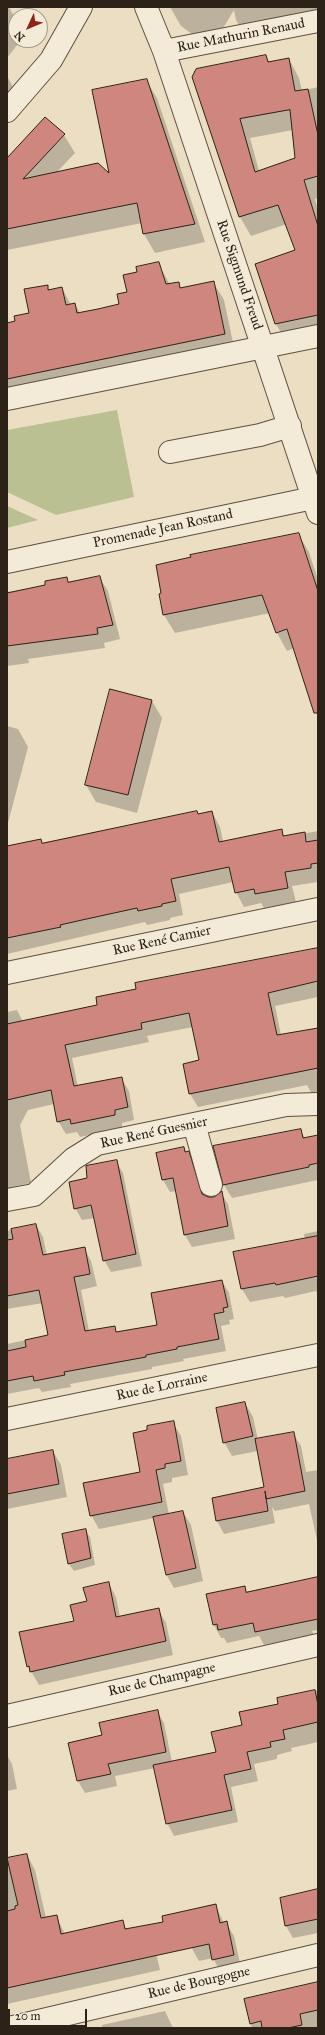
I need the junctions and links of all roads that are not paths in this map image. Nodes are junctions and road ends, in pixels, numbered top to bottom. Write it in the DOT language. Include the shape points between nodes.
graph roads {
  1 [pos="146,7"];
  2 [pos="77,10"];
  3 [pos="318,21"];
  4 [pos="164,51"];
  5 [pos="7,111"];
  6 [pos="318,336"];
  7 [pos="263,347"];
  8 [pos="7,399"];
  9 [pos="290,426"];
  10 [pos="170,452"];
  11 [pos="316,503"];
  12 [pos="7,562"];
  13 [pos="318,909"];
  14 [pos="7,973"];
  15 [pos="318,1104"];
  16 [pos="194,1124"];
  17 [pos="211,1185"];
  18 [pos="7,1200"];
  19 [pos="318,1356"];
  20 [pos="7,1419"];
  21 [pos="318,1645"];
  22 [pos="7,1716"];
  23 [pos="318,1955"];
  24 [pos="9,2028"];
  1 -- 4 [label="street, Rue Sigmund Freud"];
  2 -- 5 [label="street" via="51,60"];
  3 -- 4 [label="street, Rue Mathurin Renaud"];
  4 -- 7 [label="street, Rue Sigmund Freud"];
  6 -- 7 [label="street"];
  7 -- 8 [label="street"];
  7 -- 9 [label="street, Rue Sigmund Freud"];
  9 -- 10 [label="street" via="260,435"];
  9 -- 11 [label="street, Rue Sigmund Freud"];
  11 -- 12 [label="street, Promenade Jean Rostand"];
  13 -- 14 [label="street, Rue René Camier"];
  15 -- 16 [label="street, Rue René Guesnier" via="286,1105"];
  16 -- 17 [label="street"];
  16 -- 18 [label="street, Rue René Guesnier" via="97,1144 72,1158 34,1195"];
  19 -- 20 [label="street, Rue de Lorraine"];
  21 -- 22 [label="street, Rue de Champagne"];
  23 -- 24 [label="street, Rue de Bourgogne"];
}
